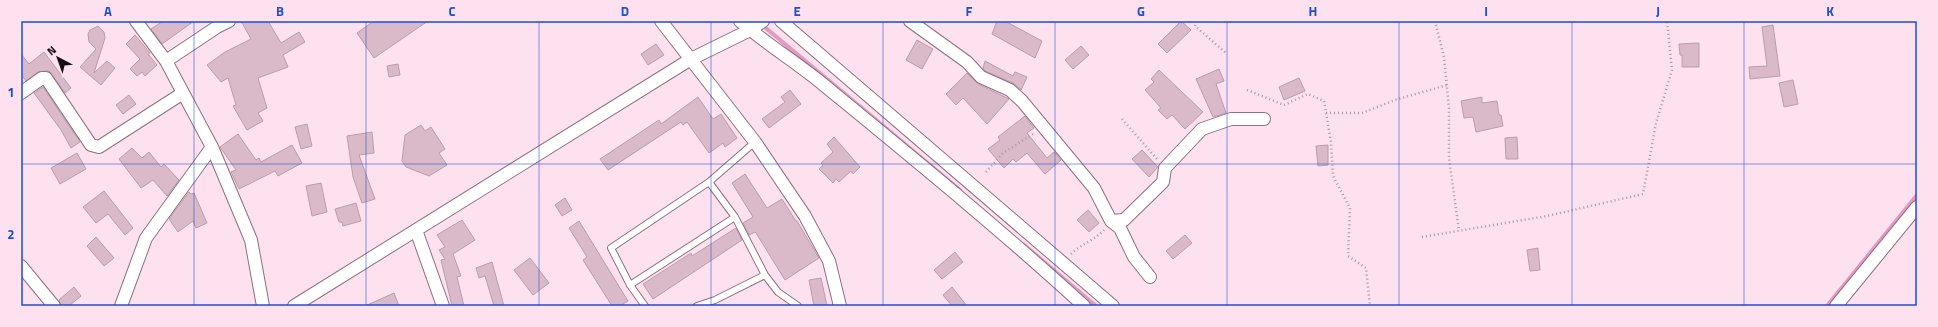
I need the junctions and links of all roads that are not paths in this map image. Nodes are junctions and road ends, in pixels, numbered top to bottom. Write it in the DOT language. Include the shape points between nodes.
graph roads {
  1 [pos="136,21"];
  2 [pos="229,21"];
  3 [pos="661,21"];
  4 [pos="740,21"];
  5 [pos="763,21"];
  6 [pos="781,21"];
  7 [pos="910,21"];
  8 [pos="750,30"];
  9 [pos="691,58"];
  10 [pos="166,61"];
  11 [pos="21,93"];
  12 [pos="183,93"];
  13 [pos="1264,119"];
  14 [pos="755,142"];
  15 [pos="212,147"];
  16 [pos="709,182"];
  17 [pos="1917,207"];
  18 [pos="735,217"];
  19 [pos="1111,221"];
  20 [pos="416,230"];
  21 [pos="21,266"];
  22 [pos="765,275"];
  23 [pos="1150,277"];
  24 [pos="630,285"];
  25 [pos="54,306"];
  26 [pos="121,306"];
  27 [pos="263,306"];
  28 [pos="294,306"];
  29 [pos="443,306"];
  30 [pos="645,306"];
  31 [pos="697,306"];
  32 [pos="798,306"];
  33 [pos="840,306"];
  34 [pos="1084,306"];
  35 [pos="1113,306"];
  36 [pos="1836,306"];
  1 -- 10 [label="street"];
  2 -- 10 [label="street"];
  3 -- 9 [label="street"];
  4 -- 8 [label="street"];
  5 -- 8 [label="street"];
  6 -- 35 [label="street"];
  7 -- 19 [label="street" via="967,62 981,76 1010,90 1022,101 1094,188"];
  8 -- 9 [label="street"];
  8 -- 34 [label="street" via="813,76 920,164"];
  9 -- 14 [label="street"];
  9 -- 20 [label="street"];
  10 -- 12 [label="street"];
  11 -- 12 [label="street" via="42,78 46,78 91,145 99,147"];
  12 -- 15 [label="street"];
  13 -- 19 [label="street" via="1231,119 1202,129 1165,168 1163,182 1124,220"];
  14 -- 16 [label="lane"];
  14 -- 33 [label="street" via="805,216 830,261"];
  15 -- 26 [label="street" via="146,238"];
  15 -- 27 [label="street" via="251,240"];
  16 -- 18 [label="lane"];
  16 -- 24 [label="lane" via="611,248"];
  17 -- 36 [label="street"];
  18 -- 22 [label="lane"];
  18 -- 24 [label="lane"];
  19 -- 23 [label="street" via="1120,228 1134,257"];
  20 -- 28 [label="street"];
  20 -- 29 [label="street"];
  21 -- 25 [label="street"];
  22 -- 31 [label="lane" via="715,300"];
  22 -- 32 [label="lane" via="778,292"];
  24 -- 30 [label="lane"];
}
